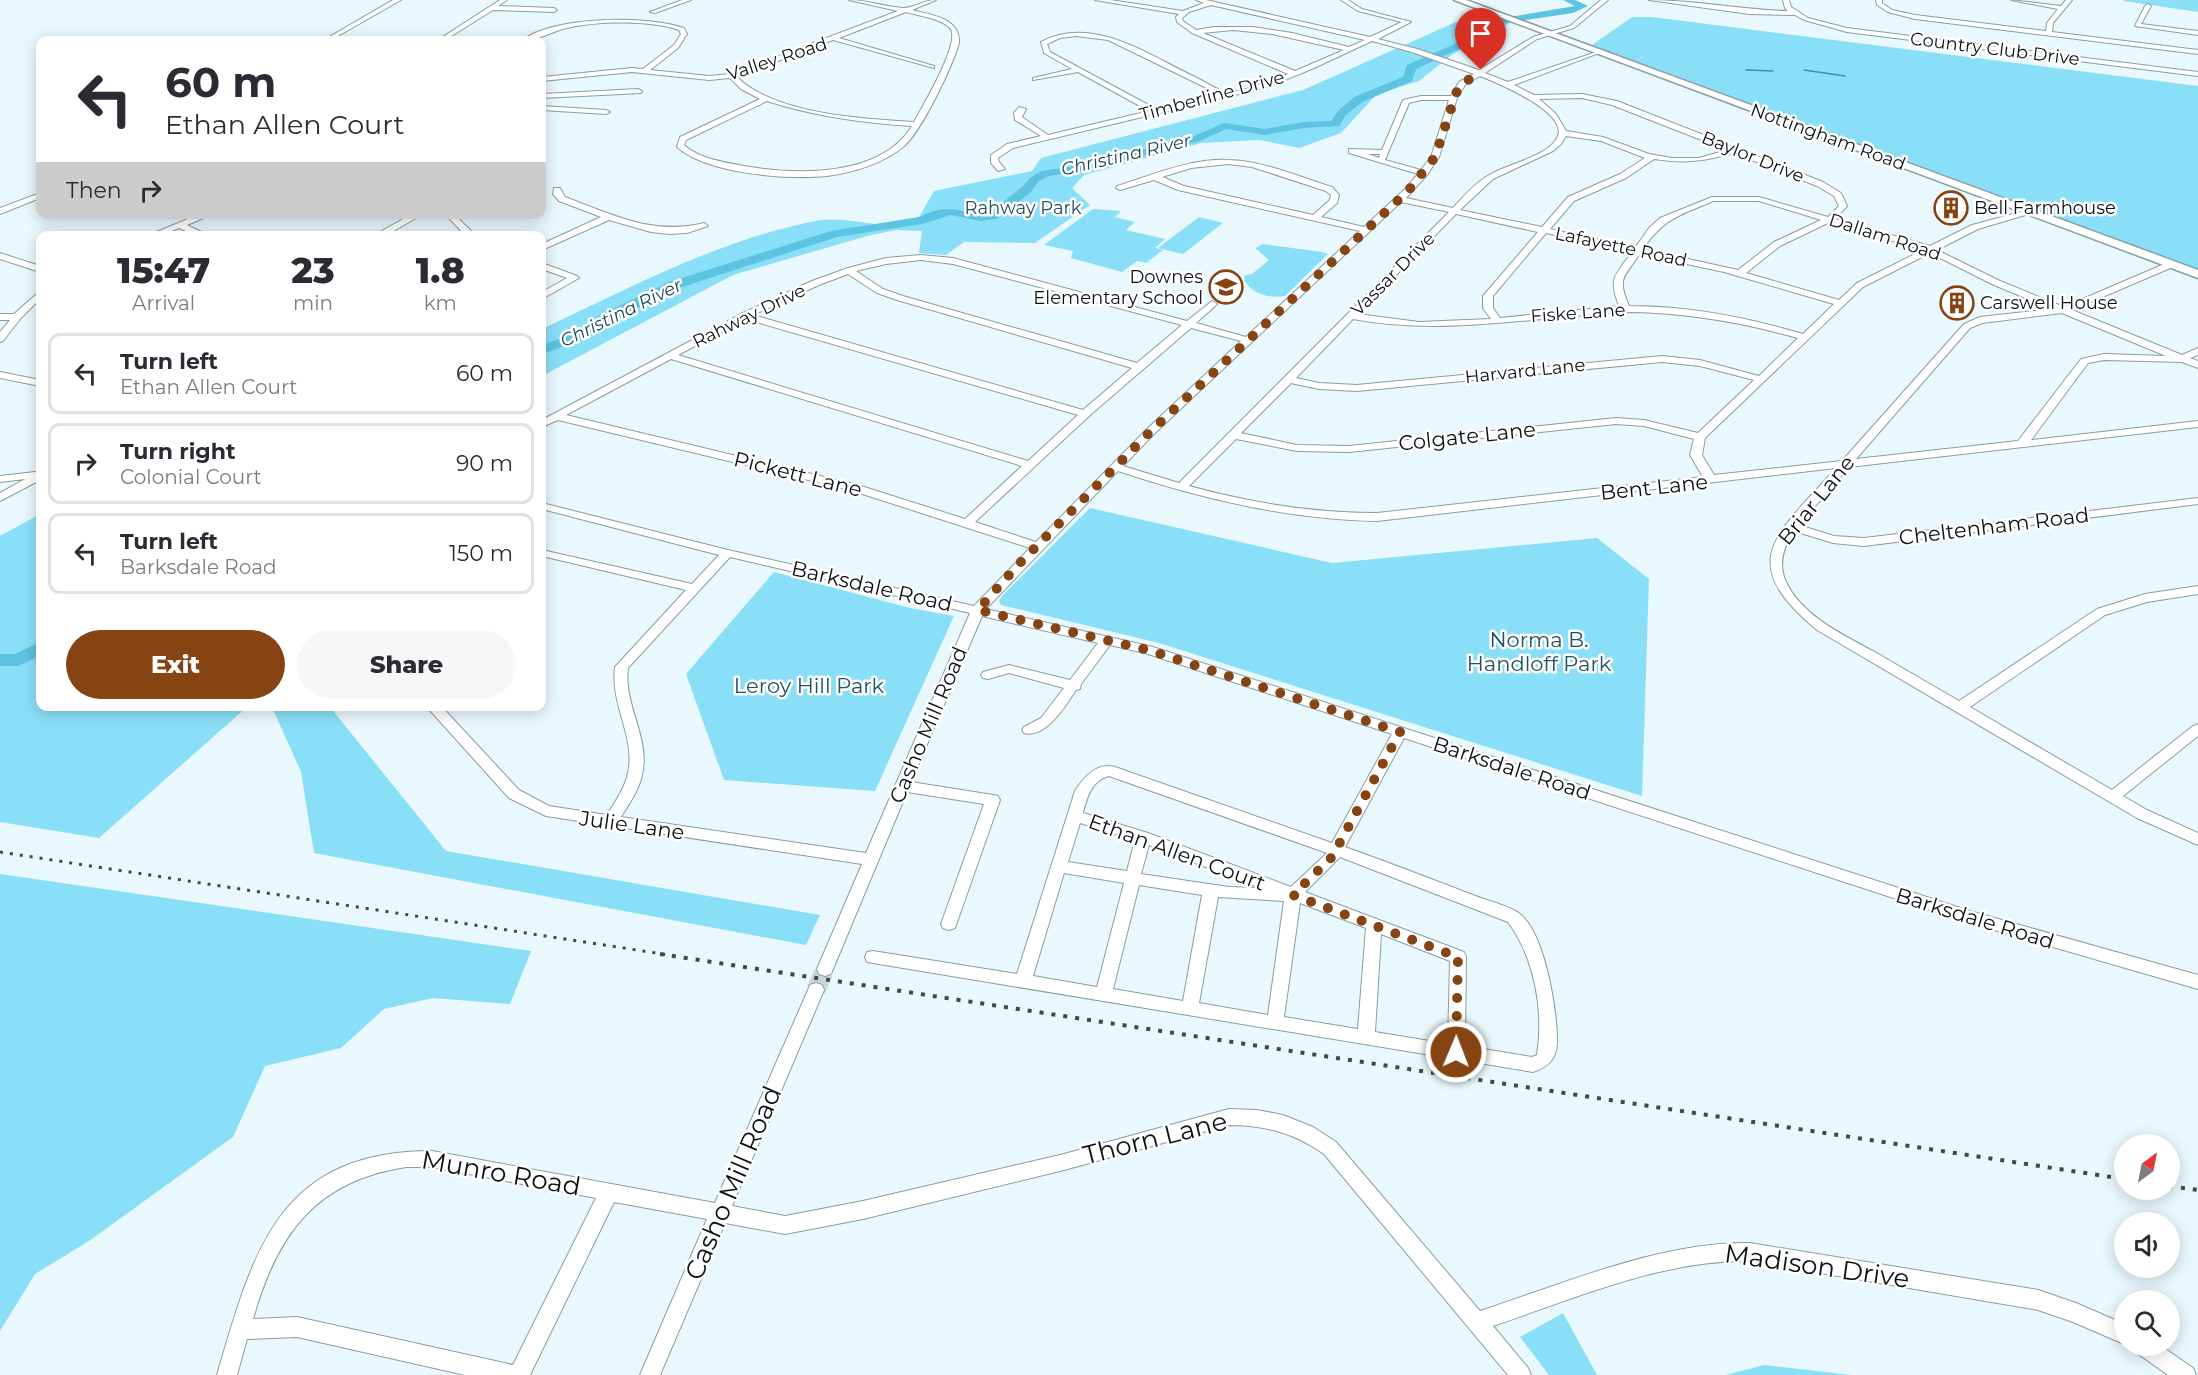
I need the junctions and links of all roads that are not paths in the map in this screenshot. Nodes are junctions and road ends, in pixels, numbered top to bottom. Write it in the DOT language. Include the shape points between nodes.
graph roads {
  1 [pos="398,0"];
  2 [pos="504,0"];
  3 [pos="688,0"];
  4 [pos="852,0"];
  5 [pos="933,0"];
  6 [pos="1098,0"];
  7 [pos="1199,0"];
  8 [pos="1217,0"];
  9 [pos="1344,0"];
  10 [pos="1458,0"];
  11 [pos="1605,0"];
  12 [pos="1652,0"];
  13 [pos="1786,0"];
  14 [pos="1879,0"];
  15 [pos="2014,0"];
  16 [pos="2069,0"];
  17 [pos="1209,3"];
  18 [pos="2148,6"];
  19 [pos="492,8"];
  20 [pos="2062,8"];
  21 [pos="555,10"];
  22 [pos="902,11"];
  23 [pos="653,12"];
  24 [pos="1183,13"];
  25 [pos="1794,13"];
  26 [pos="1960,23"];
  27 [pos="1194,32"];
  28 [pos="2198,33"];
  29 [pos="1550,34"];
  30 [pos="2049,34"];
  31 [pos="334,36"];
  32 [pos="447,36"];
  33 [pos="537,36"];
  34 [pos="1373,38"];
  35 [pos="835,39"];
  36 [pos="1959,44"];
  37 [pos="1349,49"];
  38 [pos="1597,52"];
  39 [pos="2198,52"];
  40 [pos="947,64"];
  41 [pos="932,67"];
  42 [pos="646,70"];
  43 [pos="1080,70"];
  44 [pos="1477,72"];
  45 [pos="1295,74"];
  46 [pos="2198,74"];
  47 [pos="941,75"];
  48 [pos="732,76"];
  49 [pos="546,79"];
  50 [pos="1035,79"];
  51 [pos="1507,84"];
  52 [pos="638,91"];
  53 [pos="1227,95"];
  54 [pos="546,96"];
  55 [pos="1535,97"];
  56 [pos="1454,98"];
  57 [pos="767,99"];
  58 [pos="546,108"];
  59 [pos="1022,109"];
  60 [pos="606,112"];
  61 [pos="1157,112"];
  62 [pos="915,124"];
  63 [pos="1562,133"];
  64 [pos="1047,137"];
  65 [pos="1736,150"];
  66 [pos="1385,152"];
  67 [pos="1652,157"];
  68 [pos="1382,161"];
  69 [pos="1000,169"];
  70 [pos="1424,173"];
  71 [pos="1154,177"];
  72 [pos="1120,188"];
  73 [pos="557,190"];
  74 [pos="36,197"];
  75 [pos="1401,199"];
  76 [pos="2014,206"];
  77 [pos="0,211"];
  78 [pos="1455,211"];
  79 [pos="2029,211"];
  80 [pos="611,216"];
  81 [pos="1315,218"];
  82 [pos="195,219"];
  83 [pos="409,219"];
  84 [pos="453,219"];
  85 [pos="1830,219"];
  86 [pos="179,225"];
  87 [pos="704,226"];
  88 [pos="1975,227"];
  89 [pos="1366,230"];
  90 [pos="1544,230"];
  91 [pos="164,231"];
  92 [pos="194,231"];
  93 [pos="387,231"];
  94 [pos="467,231"];
  95 [pos="546,245"];
  96 [pos="1929,249"];
  97 [pos="1637,250"];
  98 [pos="0,256"];
  99 [pos="2172,264"];
  100 [pos="36,267"];
  101 [pos="546,268"];
  102 [pos="851,272"];
  103 [pos="1740,273"];
  104 [pos="2198,274"];
  105 [pos="546,294"];
  106 [pos="36,298"];
  107 [pos="1840,303"];
  108 [pos="1212,304"];
  109 [pos="1625,309"];
  110 [pos="2064,310"];
  111 [pos="17,316"];
  112 [pos="745,316"];
  113 [pos="1351,316"];
  114 [pos="0,317"];
  115 [pos="1497,320"];
  116 [pos="1188,324"];
  117 [pos="1804,337"];
  118 [pos="0,339"];
  119 [pos="1248,340"];
  120 [pos="2198,351"];
  121 [pos="670,356"];
  122 [pos="2181,359"];
  123 [pos="2198,365"];
  124 [pos="1139,367"];
  125 [pos="0,375"];
  126 [pos="1288,379"];
  127 [pos="1760,379"];
  128 [pos="36,381"];
  129 [pos="1085,414"];
  130 [pos="556,416"];
  131 [pos="546,422"];
  132 [pos="2198,424"];
  133 [pos="1233,435"];
  134 [pos="1700,437"];
  135 [pos="2021,445"];
  136 [pos="1029,465"];
  137 [pos="1844,466"];
  138 [pos="1115,467"];
  139 [pos="36,475"];
  140 [pos="36,477"];
  141 [pos="0,479"];
  142 [pos="1711,480"];
  143 [pos="1181,488"];
  144 [pos="0,498"];
  145 [pos="2198,501"];
  146 [pos="546,507"];
  147 [pos="967,523"];
  148 [pos="1791,526"];
  149 [pos="1037,546"];
  150 [pos="727,553"];
  151 [pos="546,554"];
  152 [pos="693,588"];
  153 [pos="2198,590"];
  154 [pos="978,610"];
  155 [pos="1107,640"];
  156 [pos="988,675"];
  157 [pos="1075,686"];
  158 [pos="1959,708"];
  159 [pos="438,711"];
  160 [pos="2198,729"];
  161 [pos="1029,730"];
  162 [pos="1400,732"];
  163 [pos="903,786"];
  164 [pos="2113,797"];
  165 [pos="1076,816"];
  166 [pos="610,822"];
  167 [pos="1143,837"];
  168 [pos="2198,839"];
  169 [pos="1336,850"];
  170 [pos="872,860"];
  171 [pos="1060,867"];
  172 [pos="1132,878"];
  173 [pos="1211,890"];
  174 [pos="1293,895"];
  175 [pos="949,924"];
  176 [pos="1374,926"];
  177 [pos="873,957"];
  178 [pos="825,969"];
  179 [pos="1023,982"];
  180 [pos="2198,982"];
  181 [pos="816,990"];
  182 [pos="1103,995"];
  183 [pos="1190,1009"];
  184 [pos="1275,1023"];
  185 [pos="1366,1038"];
  186 [pos="1456,1052"];
  187 [pos="609,1192"];
  188 [pos="719,1212"];
  189 [pos="1477,1322"];
  190 [pos="241,1329"];
  191 [pos="2114,1330"];
  192 [pos="2158,1356"];
  193 [pos="227,1375"];
  194 [pos="511,1375"];
  195 [pos="519,1375"];
  196 [pos="650,1375"];
  197 [pos="1521,1375"];
  198 [pos="2186,1375"];
  1 -- 31 [label="street"];
  2 -- 19 [label="street"];
  3 -- 23 [label="street"];
  4 -- 22 [label="street"];
  5 -- 22 [label="street, Valley Road"];
  6 -- 24 [label="street"];
  7 -- 17 [label="street"];
  8 -- 17 [label="street"];
  9 -- 34 [label="street, Timberline Drive" via="1360,10 1408,22"];
  10 -- 29 [label="main road, Nottingham Road"];
  11 -- 29 [label="street, Casho Mill Road" via="1572,27"];
  12 -- 25 [label="street, Country Club Drive" via="1749,12"];
  13 -- 25 [label="street" via="1786,6"];
  14 -- 26 [label="street" via="1882,8 1896,13"];
  15 -- 20 [label="street"];
  16 -- 20 [label="street"];
  17 -- 24 [label="street"];
  17 -- 34 [label="street"];
  18 -- 28 [label="street" via="2137,25"];
  19 -- 21 [label="street"];
  19 -- 32 [label="street"];
  20 -- 30 [label="street" via="2050,24"];
  22 -- 35 [label="street, Valley Road"];
  22 -- 40 [label="street" via="935,18 952,27 957,36"];
  24 -- 27 [label="street" via="1180,22"];
  25 -- 36 [label="street, Country Club Drive" via="1839,28"];
  26 -- 30 [label="street"];
  26 -- 36 [label="street"];
  27 -- 37 [label="street" via="1216,27 1249,28"];
  27 -- 45 [label="street"];
  29 -- 38 [label="main road, Nottingham Road"];
  29 -- 44 [label="street, Casho Mill Road" via="1535,38"];
  30 -- 39 [label="street"];
  33 -- 42 [label="street" via="577,22 597,20 682,29 684,34 677,48"];
  34 -- 37 [label="street, Timberline Drive"];
  34 -- 44 [label="street" via="1432,54"];
  35 -- 41 [label="street"];
  35 -- 48 [label="street, Valley Road"];
  36 -- 46 [label="street, Country Club Drive"];
  37 -- 45 [label="street, Timberline Drive"];
  38 -- 51 [label="street"];
  38 -- 76 [label="main road, Nottingham Road"];
  40 -- 41 [label="street"];
  40 -- 47 [label="street"];
  41 -- 47 [label="street"];
  42 -- 48 [label="street, Valley Road" via="709,78"];
  42 -- 49 [label="street, Valley Road"];
  43 -- 50 [label="street"];
  43 -- 53 [label="street" via="1043,49 1043,44 1066,35 1096,35"];
  43 -- 61 [label="street"];
  44 -- 51 [label="street"];
  44 -- 56 [label="street, Casho Mill Road" via="1462,84"];
  45 -- 53 [label="street, Timberline Drive"];
  47 -- 62 [label="street"];
  48 -- 57 [label="street" via="745,91"];
  51 -- 55 [label="street"];
  52 -- 54 [label="street"];
  53 -- 61 [label="street, Timberline Drive"];
  55 -- 63 [label="street" via="1560,125"];
  55 -- 65 [label="street, Baylor Drive" via="1606,100"];
  56 -- 66 [label="street" via="1406,102"];
  56 -- 70 [label="street, Casho Mill Road" via="1435,157"];
  57 -- 62 [label="street" via="853,120"];
  57 -- 62 [label="street" via="683,139 680,146 700,159 770,172 827,174 894,150 912,134"];
  58 -- 60 [label="street"];
  59 -- 64 [label="street" via="1018,118"];
  61 -- 64 [label="street, Timberline Drive"];
  63 -- 67 [label="street" via="1603,139"];
  63 -- 78 [label="street, Vassar Drive" via="1549,151 1492,175"];
  64 -- 69 [label="street, Timberline Drive" via="999,152 994,160"];
  65 -- 67 [label="street" via="1694,161"];
  65 -- 85 [label="street, Baylor Drive" via="1834,191 1843,206"];
  66 -- 68 [label="street"];
  66 -- 68 [label="street" via="1352,151"];
  67 -- 90 [label="street" via="1623,176 1575,196"];
  68 -- 70 [label="street"];
  70 -- 75 [label="street, Casho Mill Road"];
  71 -- 72 [label="street"];
  71 -- 81 [label="street" via="1181,188"];
  71 -- 81 [label="street" via="1209,162 1253,165 1329,189 1335,195 1334,201"];
  73 -- 80 [label="street" via="562,199"];
  74 -- 77 [label="street"];
  75 -- 78 [label="street, Lafayette Road"];
  75 -- 89 [label="street, Casho Mill Road"];
  76 -- 79 [label="main road, Nottingham Road"];
  76 -- 88 [label="street"];
  78 -- 90 [label="street, Lafayette Road"];
  78 -- 113 [label="street, Vassar Drive"];
  79 -- 88 [label="street"];
  79 -- 99 [label="main road, Nottingham Road"];
  80 -- 87 [label="street" via="658,231 681,232"];
  80 -- 95 [label="street"];
  81 -- 89 [label="street"];
  82 -- 86 [label="street"];
  83 -- 93 [label="street"];
  84 -- 94 [label="street"];
  85 -- 96 [label="street, Dallam Road"];
  85 -- 97 [label="street, Dallam Road" via="1759,199 1712,199 1663,220"];
  85 -- 103 [label="street" via="1777,244"];
  86 -- 91 [label="street"];
  86 -- 92 [label="street"];
  88 -- 96 [label="street"];
  89 -- 119 [label="street, Casho Mill Road"];
  90 -- 97 [label="street, Lafayette Road"];
  90 -- 115 [label="street" via="1488,296 1488,308"];
  96 -- 107 [label="street" via="1865,281"];
  96 -- 110 [label="street, Dallam Road"];
  97 -- 103 [label="street, Lafayette Road"];
  97 -- 109 [label="street, Dallam Road" via="1617,280"];
  98 -- 100 [label="street"];
  99 -- 104 [label="main road, Nottingham Road"];
  99 -- 110 [label="street, Briar Lane"];
  101 -- 105 [label="street" via="574,278"];
  102 -- 112 [label="street, Rahway Drive" via="798,289"];
  102 -- 116 [label="street, Rahway Drive" via="903,258 942,259"];
  102 -- 124 [label="street" via="880,291 900,298"];
  103 -- 107 [label="street, Lafayette Road"];
  106 -- 111 [label="street"];
  107 -- 117 [label="street"];
  108 -- 116 [label="street"];
  109 -- 115 [label="street, Fiske Lane"];
  109 -- 117 [label="street, Fiske Lane" via="1705,314"];
  110 -- 122 [label="street, Dallam Road"];
  110 -- 137 [label="street, Briar Lane" via="1980,320 1967,326"];
  111 -- 114 [label="street"];
  111 -- 118 [label="street"];
  112 -- 121 [label="street, Rahway Drive"];
  112 -- 129 [label="street"];
  113 -- 115 [label="street, Fiske Lane" via="1406,326"];
  113 -- 126 [label="street, Vassar Drive"];
  116 -- 119 [label="street, Rahway Drive"];
  116 -- 124 [label="street"];
  117 -- 127 [label="street"];
  119 -- 138 [label="street, Casho Mill Road"];
  120 -- 122 [label="street"];
  121 -- 130 [label="street, Rahway Drive"];
  121 -- 136 [label="street"];
  122 -- 123 [label="street, Dallam Road"];
  122 -- 135 [label="street" via="2104,357 2085,361"];
  124 -- 129 [label="street"];
  125 -- 128 [label="street"];
  126 -- 127 [label="street, Harvard Lane" via="1357,388 1650,359 1700,363"];
  126 -- 133 [label="street, Vassar Drive"];
  127 -- 134 [label="street"];
  129 -- 136 [label="street"];
  130 -- 131 [label="street, Rahway Drive"];
  130 -- 147 [label="street, Pickett Lane" via="854,487"];
  132 -- 135 [label="street, Bent Lane"];
  133 -- 134 [label="street, Colgate Lane" via="1297,448 1349,449 1616,421 1644,423"];
  133 -- 143 [label="street, Vassar Drive"];
  134 -- 142 [label="street" via="1696,455"];
  135 -- 137 [label="street, Bent Lane"];
  136 -- 147 [label="street"];
  137 -- 142 [label="street, Bent Lane"];
  137 -- 148 [label="street, Briar Lane"];
  138 -- 143 [label="street, Bent Lane"];
  138 -- 149 [label="street, Casho Mill Road"];
  139 -- 141 [label="street"];
  140 -- 144 [label="street"];
  142 -- 143 [label="street, Bent Lane" via="1359,518 1297,513"];
  145 -- 148 [label="street, Cheltenham Road" via="1864,542 1833,539"];
  146 -- 150 [label="street, Barksdale Road"];
  147 -- 149 [label="street, Pickett Lane"];
  148 -- 158 [label="street, Briar Lane" via="1774,557 1782,585 1798,607 1843,640"];
  149 -- 154 [label="street, Casho Mill Road"];
  150 -- 152 [label="street"];
  150 -- 154 [label="street, Barksdale Road"];
  151 -- 152 [label="street"];
  152 -- 166 [label="street" via="622,667 620,687 637,765 632,783"];
  153 -- 158 [label="street" via="2145,598 2107,609"];
  154 -- 155 [label="street, Barksdale Road"];
  154 -- 163 [label="street, Casho Mill Road"];
  155 -- 157 [label="street"];
  155 -- 162 [label="street, Barksdale Road" via="1168,656"];
  156 -- 157 [label="street" via="1010,669"];
  157 -- 161 [label="street" via="1046,721"];
  158 -- 164 [label="street, Briar Lane"];
  159 -- 166 [label="street, Julie Lane" via="524,800 559,814"];
  160 -- 164 [label="street"];
  162 -- 169 [label="street"];
  162 -- 180 [label="street, Barksdale Road" via="1970,917"];
  163 -- 170 [label="street, Casho Mill Road"];
  163 -- 175 [label="street" via="993,800"];
  164 -- 168 [label="street, Briar Lane"];
  165 -- 167 [label="street, Ethan Allen Court"];
  165 -- 169 [label="street" via="1086,783 1096,774 1110,771"];
  165 -- 171 [label="street"];
  166 -- 170 [label="street, Julie Lane"];
  167 -- 172 [label="street"];
  167 -- 174 [label="street, Ethan Allen Court"];
  169 -- 174 [label="street" via="1322,870"];
  169 -- 186 [label="street" via="1514,918 1526,931 1538,959 1549,1042 1545,1059 1533,1065"];
  170 -- 178 [label="street, Casho Mill Road"];
  171 -- 172 [label="street"];
  171 -- 179 [label="street"];
  172 -- 173 [label="street"];
  172 -- 182 [label="street"];
  173 -- 174 [label="street"];
  173 -- 183 [label="street"];
  174 -- 176 [label="street, Ethan Allen Court"];
  174 -- 184 [label="street"];
  176 -- 185 [label="street"];
  176 -- 186 [label="street, Ethan Allen Court" via="1458,957"];
  177 -- 179 [label="street"];
  179 -- 182 [label="street"];
  181 -- 188 [label="street, Casho Mill Road"];
  182 -- 183 [label="street"];
  183 -- 184 [label="street"];
  184 -- 185 [label="street"];
  185 -- 186 [label="street"];
  187 -- 188 [label="street, Munro Road"];
  187 -- 190 [label="street, Munro Road" via="432,1159 372,1164 315,1194 285,1224 259,1269"];
  187 -- 195 [label="street"];
  188 -- 189 [label="street, Thorn Lane" via="785,1225 812,1221 1064,1162 1229,1117 1272,1118 1306,1131 1330,1148"];
  188 -- 196 [label="street, Casho Mill Road"];
  189 -- 191 [label="street, Madison Drive" via="1580,1287 1691,1254 1719,1250 2038,1300"];
  189 -- 197 [label="street, Thorn Lane"];
  190 -- 193 [label="street, Munro Road"];
  190 -- 194 [label="street" via="306,1329"];
  192 -- 198 [label="street"];
}
